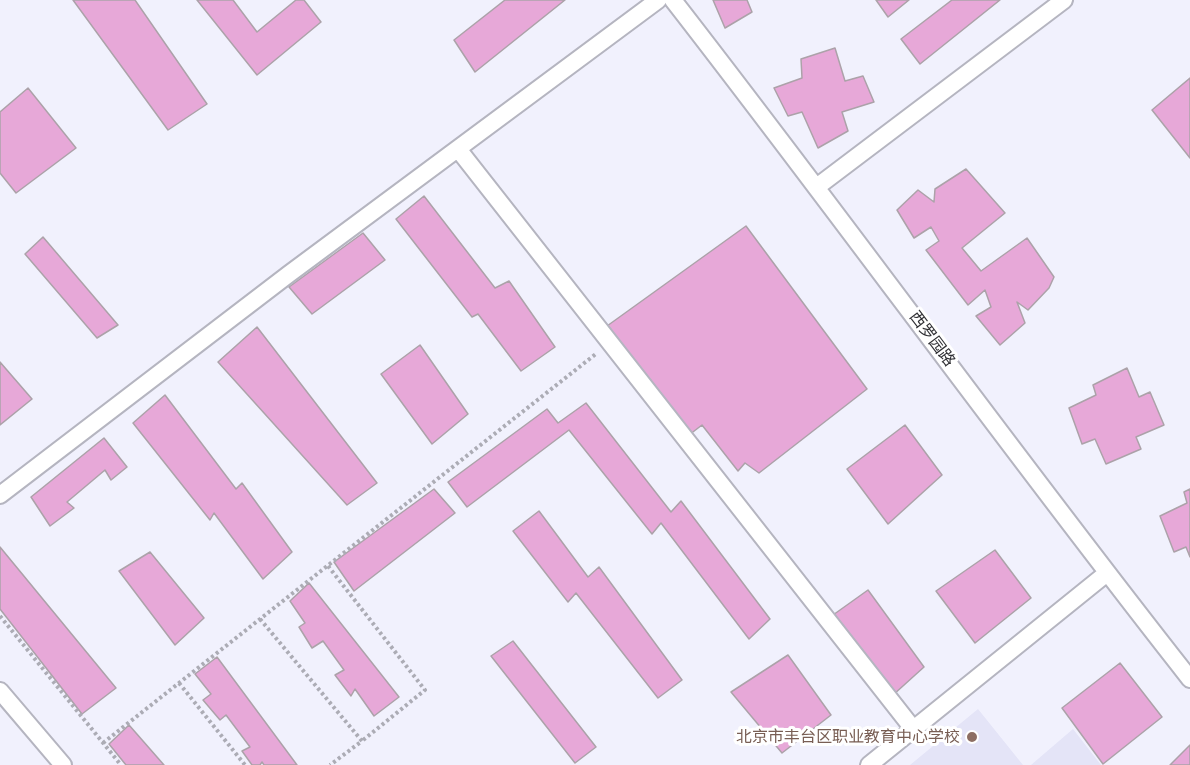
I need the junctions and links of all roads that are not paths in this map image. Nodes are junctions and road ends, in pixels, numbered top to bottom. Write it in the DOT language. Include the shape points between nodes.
graph roads {
  1 [pos="658,0"];
  2 [pos="674,0"];
  3 [pos="1065,0"];
  4 [pos="458,149"];
  5 [pos="818,186"];
  6 [pos="0,495"];
  7 [pos="1107,573"];
  8 [pos="1190,679"];
  9 [pos="0,691"];
  10 [pos="914,730"];
  11 [pos="63,765"];
  12 [pos="869,765"];
  1 -- 4 [label="street"];
  2 -- 5 [label="street, 西罗园路"];
  3 -- 5 [label="street"];
  4 -- 6 [label="street"];
  4 -- 10 [label="street"];
  5 -- 7 [label="street, 西罗园路"];
  7 -- 8 [label="street, 西罗园路"];
  7 -- 10 [label="street"];
  9 -- 11 [label="street"];
  10 -- 12 [label="street"];
}
